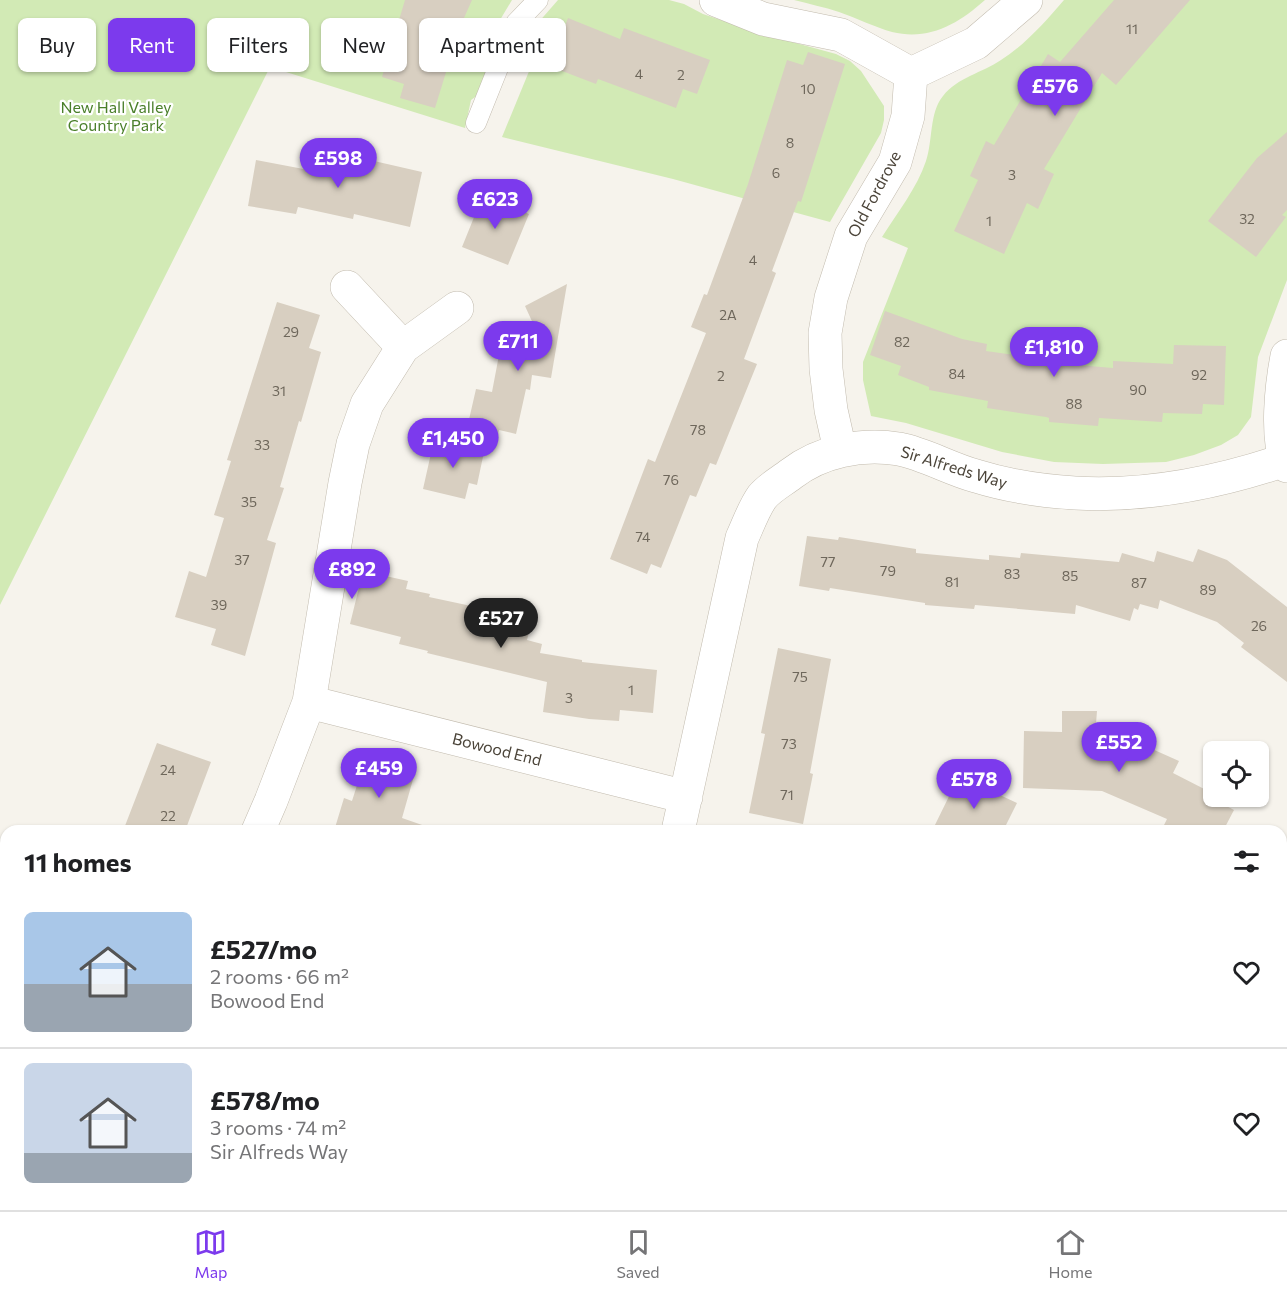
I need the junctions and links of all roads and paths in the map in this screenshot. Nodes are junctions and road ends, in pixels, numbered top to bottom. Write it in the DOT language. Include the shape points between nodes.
graph roads {
  1 [pos="538,0"];
  2 [pos="716,0"];
  3 [pos="1026,0"];
  4 [pos="911,74"];
  5 [pos="476,123"];
  6 [pos="347,287"];
  7 [pos="457,308"];
  8 [pos="403,347"];
  9 [pos="1287,356"];
  10 [pos="840,450"];
  11 [pos="1286,463"];
  12 [pos="309,702"];
  13 [pos="686,796"];
  14 [pos="261,825"];
  15 [pos="679,825"];
  1 -- 5 [label="lane" via="516,23"];
  2 -- 4 [label="street" via="763,19 841,35"];
  3 -- 4 [label="street" via="976,43"];
  4 -- 10 [label="street, Old Fordrove" via="908,116 895,162 851,236 831,298 825,333 826,369"];
  6 -- 8 [label="street"];
  7 -- 8 [label="street"];
  8 -- 12 [label="street" via="368,404 353,444"];
  9 -- 11 [label="street" via="1281,420"];
  10 -- 11 [label="street, Sir Alfreds Way" via="867,446 900,450 977,477 1077,493 1141,492 1198,485"];
  10 -- 13 [label="street, Sir Alfreds Way" via="801,466 763,496 742,537"];
  12 -- 13 [label="street, Bowood End"];
  12 -- 14 [label="street"];
  13 -- 15 [label="street, Sir Alfreds Way"];
}
